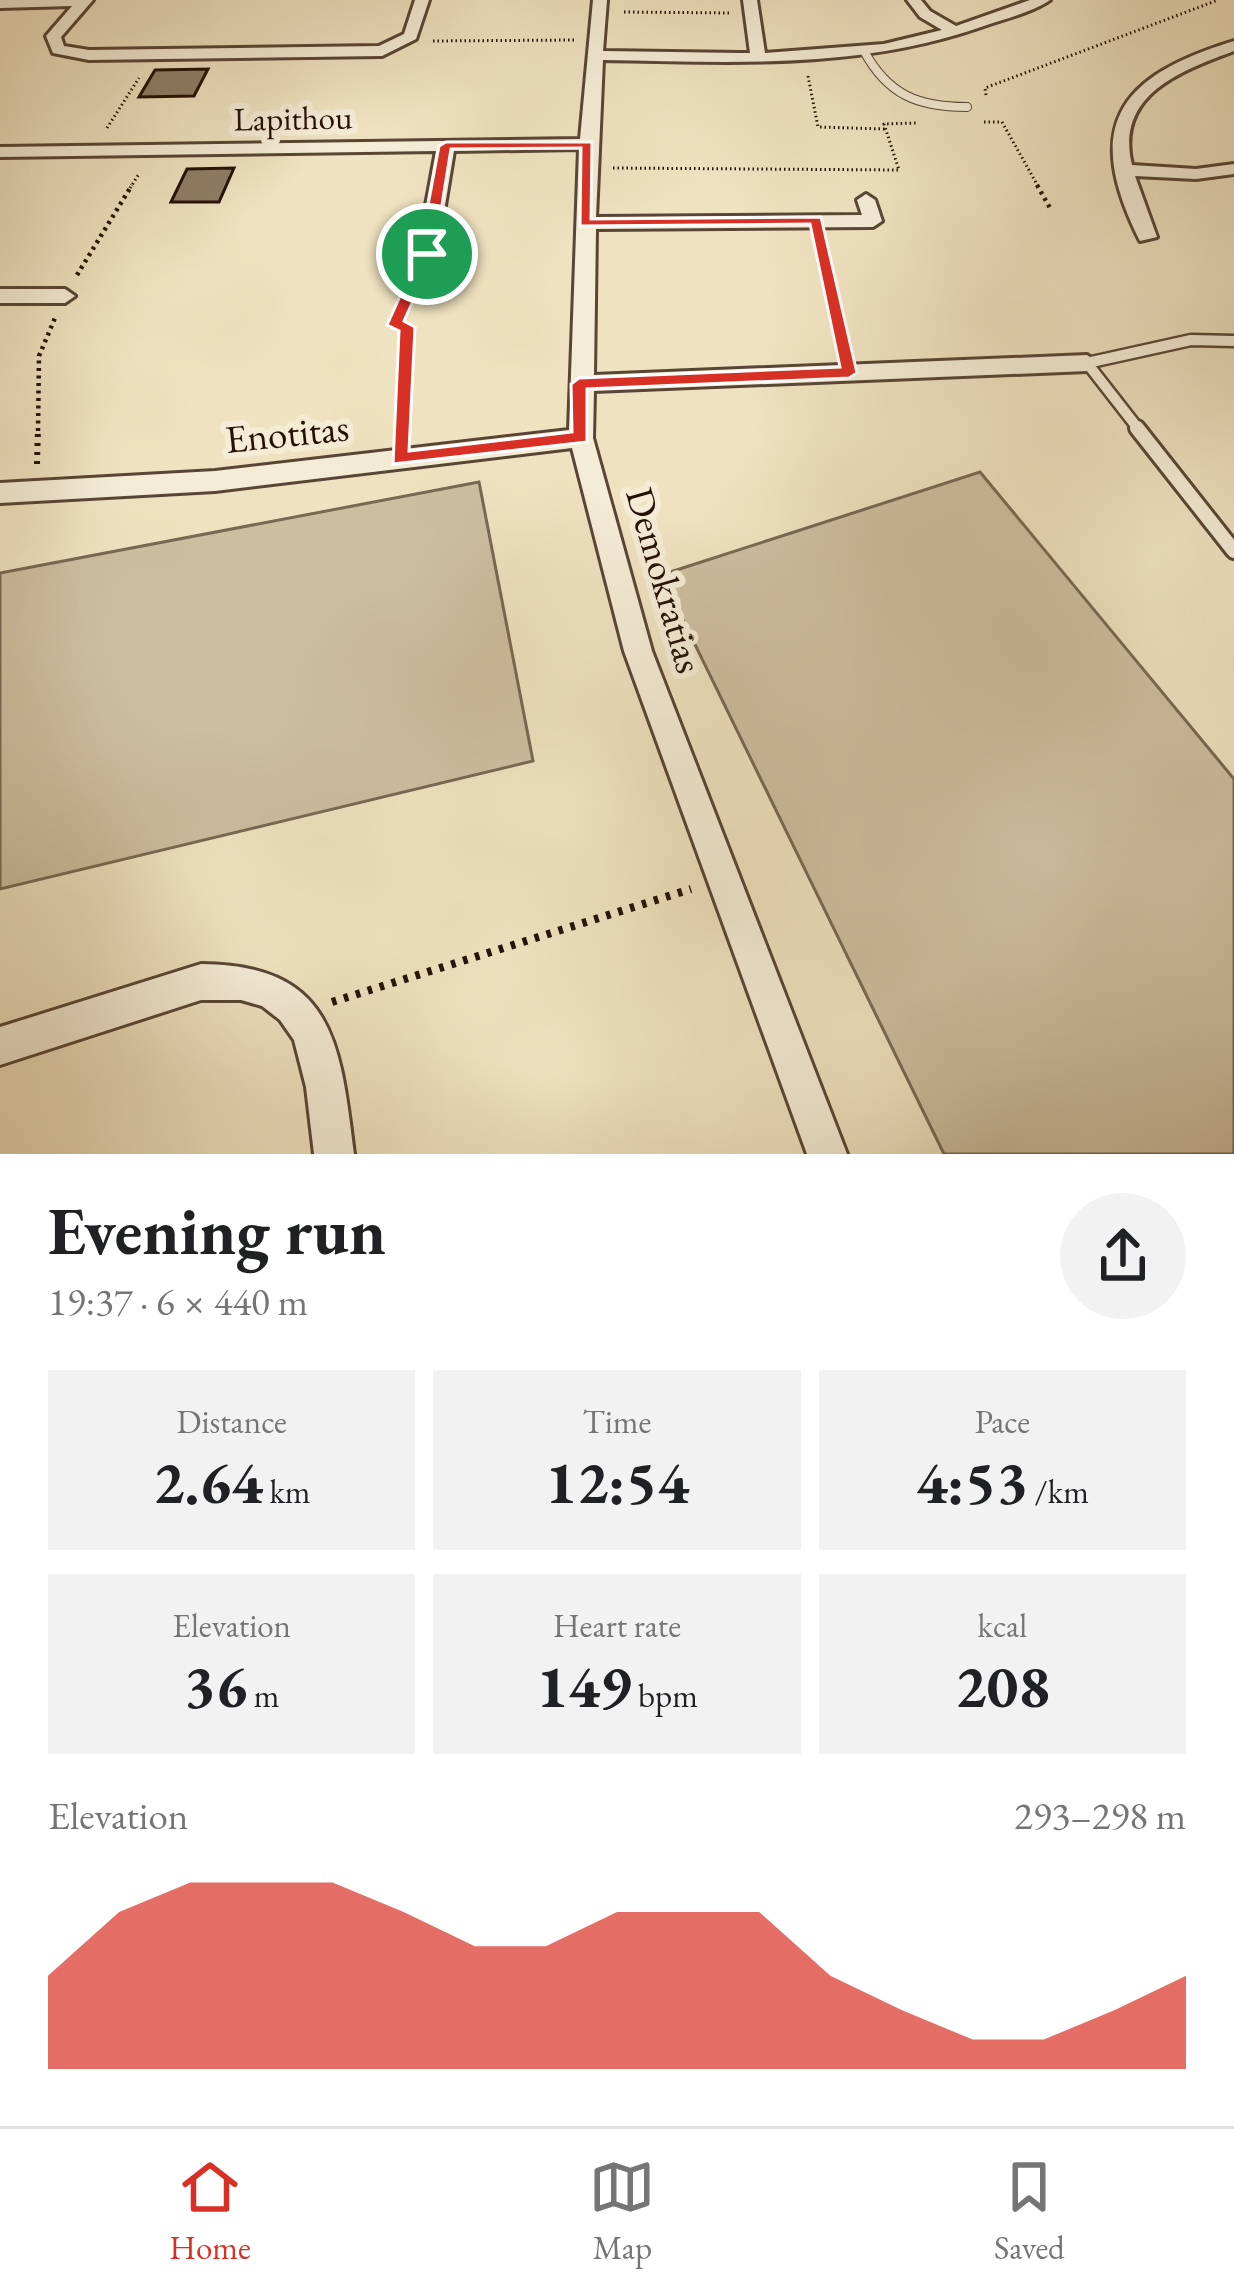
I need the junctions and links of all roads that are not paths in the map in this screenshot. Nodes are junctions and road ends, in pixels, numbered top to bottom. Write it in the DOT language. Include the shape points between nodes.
graph roads {
  1 [pos="422,0"];
  2 [pos="914,0"];
  3 [pos="1043,0"];
  4 [pos="85,1"];
  5 [pos="0,4"];
  6 [pos="599,6"];
  7 [pos="751,7"];
  8 [pos="954,31"];
  9 [pos="1234,46"];
  10 [pos="597,48"];
  11 [pos="864,51"];
  12 [pos="758,56"];
  13 [pos="967,106"];
  14 [pos="588,144"];
  15 [pos="446,146"];
  16 [pos="0,152"];
  17 [pos="1234,169"];
  18 [pos="1127,170"];
  19 [pos="866,200"];
  20 [pos="584,223"];
  21 [pos="1147,237"];
  22 [pos="427,254"];
  23 [pos="0,296"];
  24 [pos="64,296"];
  25 [pos="1234,341"];
  26 [pos="1087,363"];
  27 [pos="579,384"];
  28 [pos="580,438"];
  29 [pos="0,493"];
  30 [pos="1234,551"];
  31 [pos="0,1046"];
  32 [pos="334,1154"];
  33 [pos="827,1154"];
  1 -- 4 [label="street" via="403,44 362,53 58,50 53,36"];
  2 -- 8 [label="street"];
  3 -- 8 [label="street"];
  4 -- 5 [label="street"];
  6 -- 10 [label="street, Demokratias"];
  7 -- 12 [label="street"];
  8 -- 11 [label="street"];
  9 -- 18 [label="street" via="1133,103 1120,134"];
  10 -- 12 [label="street"];
  10 -- 14 [label="street, Demokratias"];
  11 -- 12 [label="street"];
  11 -- 13 [label="lane" via="880,85 930,108"];
  14 -- 15 [label="street, Lapithou"];
  14 -- 20 [label="street, Demokratias"];
  15 -- 16 [label="street, Lapithou"];
  15 -- 22 [label="street"];
  17 -- 18 [label="street"];
  18 -- 21 [label="street"];
  19 -- 20 [label="street" via="873,220"];
  20 -- 27 [label="street, Demokratias"];
  23 -- 24 [label="street"];
  25 -- 26 [label="lane" via="1191,340"];
  26 -- 27 [label="street"];
  26 -- 30 [label="lane"];
  27 -- 28 [label="street, Demokratias"];
  28 -- 29 [label="street, Enotitas" via="215,481"];
  28 -- 33 [label="street, Demokratias" via="638,651"];
  31 -- 32 [label="street" via="181,988 220,980 267,988 301,1012 319,1049"];
}
